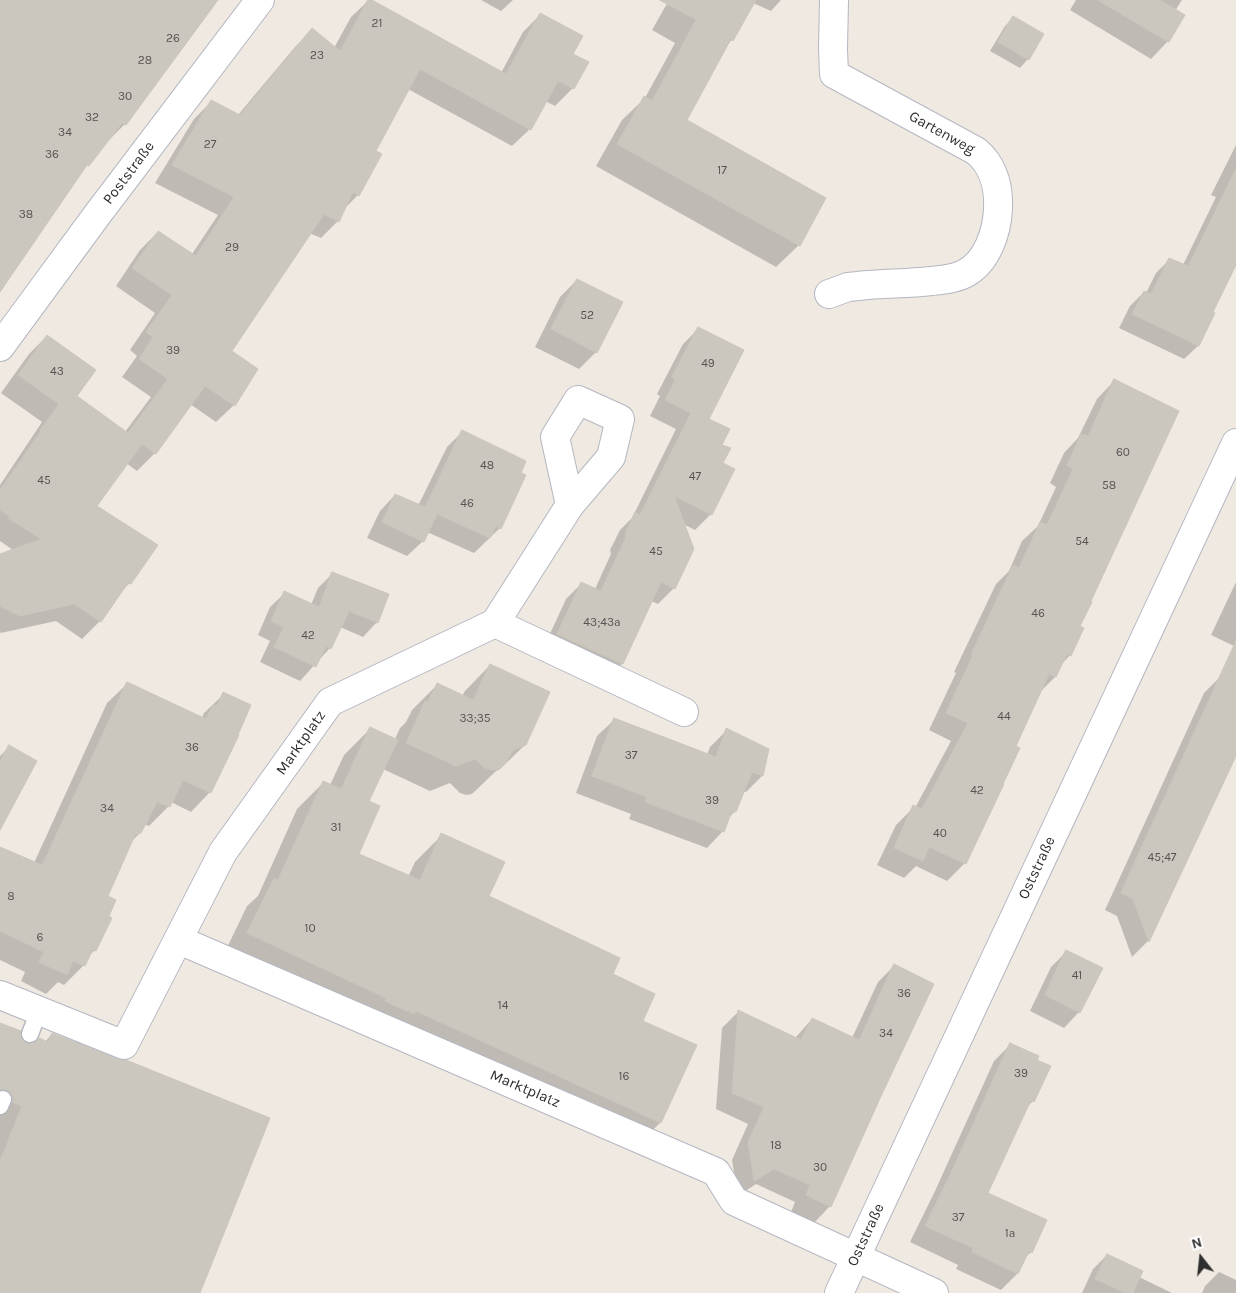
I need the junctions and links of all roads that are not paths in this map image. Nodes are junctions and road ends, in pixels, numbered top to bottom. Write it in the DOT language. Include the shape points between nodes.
graph roads {
  1 [pos="260,0"];
  2 [pos="834,0"];
  3 [pos="829,294"];
  4 [pos="0,347"];
  5 [pos="1236,443"];
  6 [pos="570,505"];
  7 [pos="495,623"];
  8 [pos="684,712"];
  9 [pos="179,940"];
  10 [pos="0,995"];
  11 [pos="856,1257"];
  12 [pos="839,1293"];
  13 [pos="934,1293"];
  1 -- 4 [label="street, Poststraße"];
  2 -- 3 [label="street, Gartenweg" via="834,74 976,150 993,172 998,203 996,226 988,247 971,270 944,280 858,286"];
  5 -- 11 [label="street, Oststraße"];
  6 -- 7 [label="street"];
  7 -- 8 [label="street"];
  7 -- 9 [label="street, Marktplatz" via="330,702 223,852"];
  9 -- 10 [label="street, Marktplatz" via="124,1045 34,1023"];
  9 -- 11 [label="street, Marktplatz" via="716,1172 734,1201"];
  11 -- 12 [label="street, Oststraße"];
  11 -- 13 [label="street, Marktplatz"];
}
